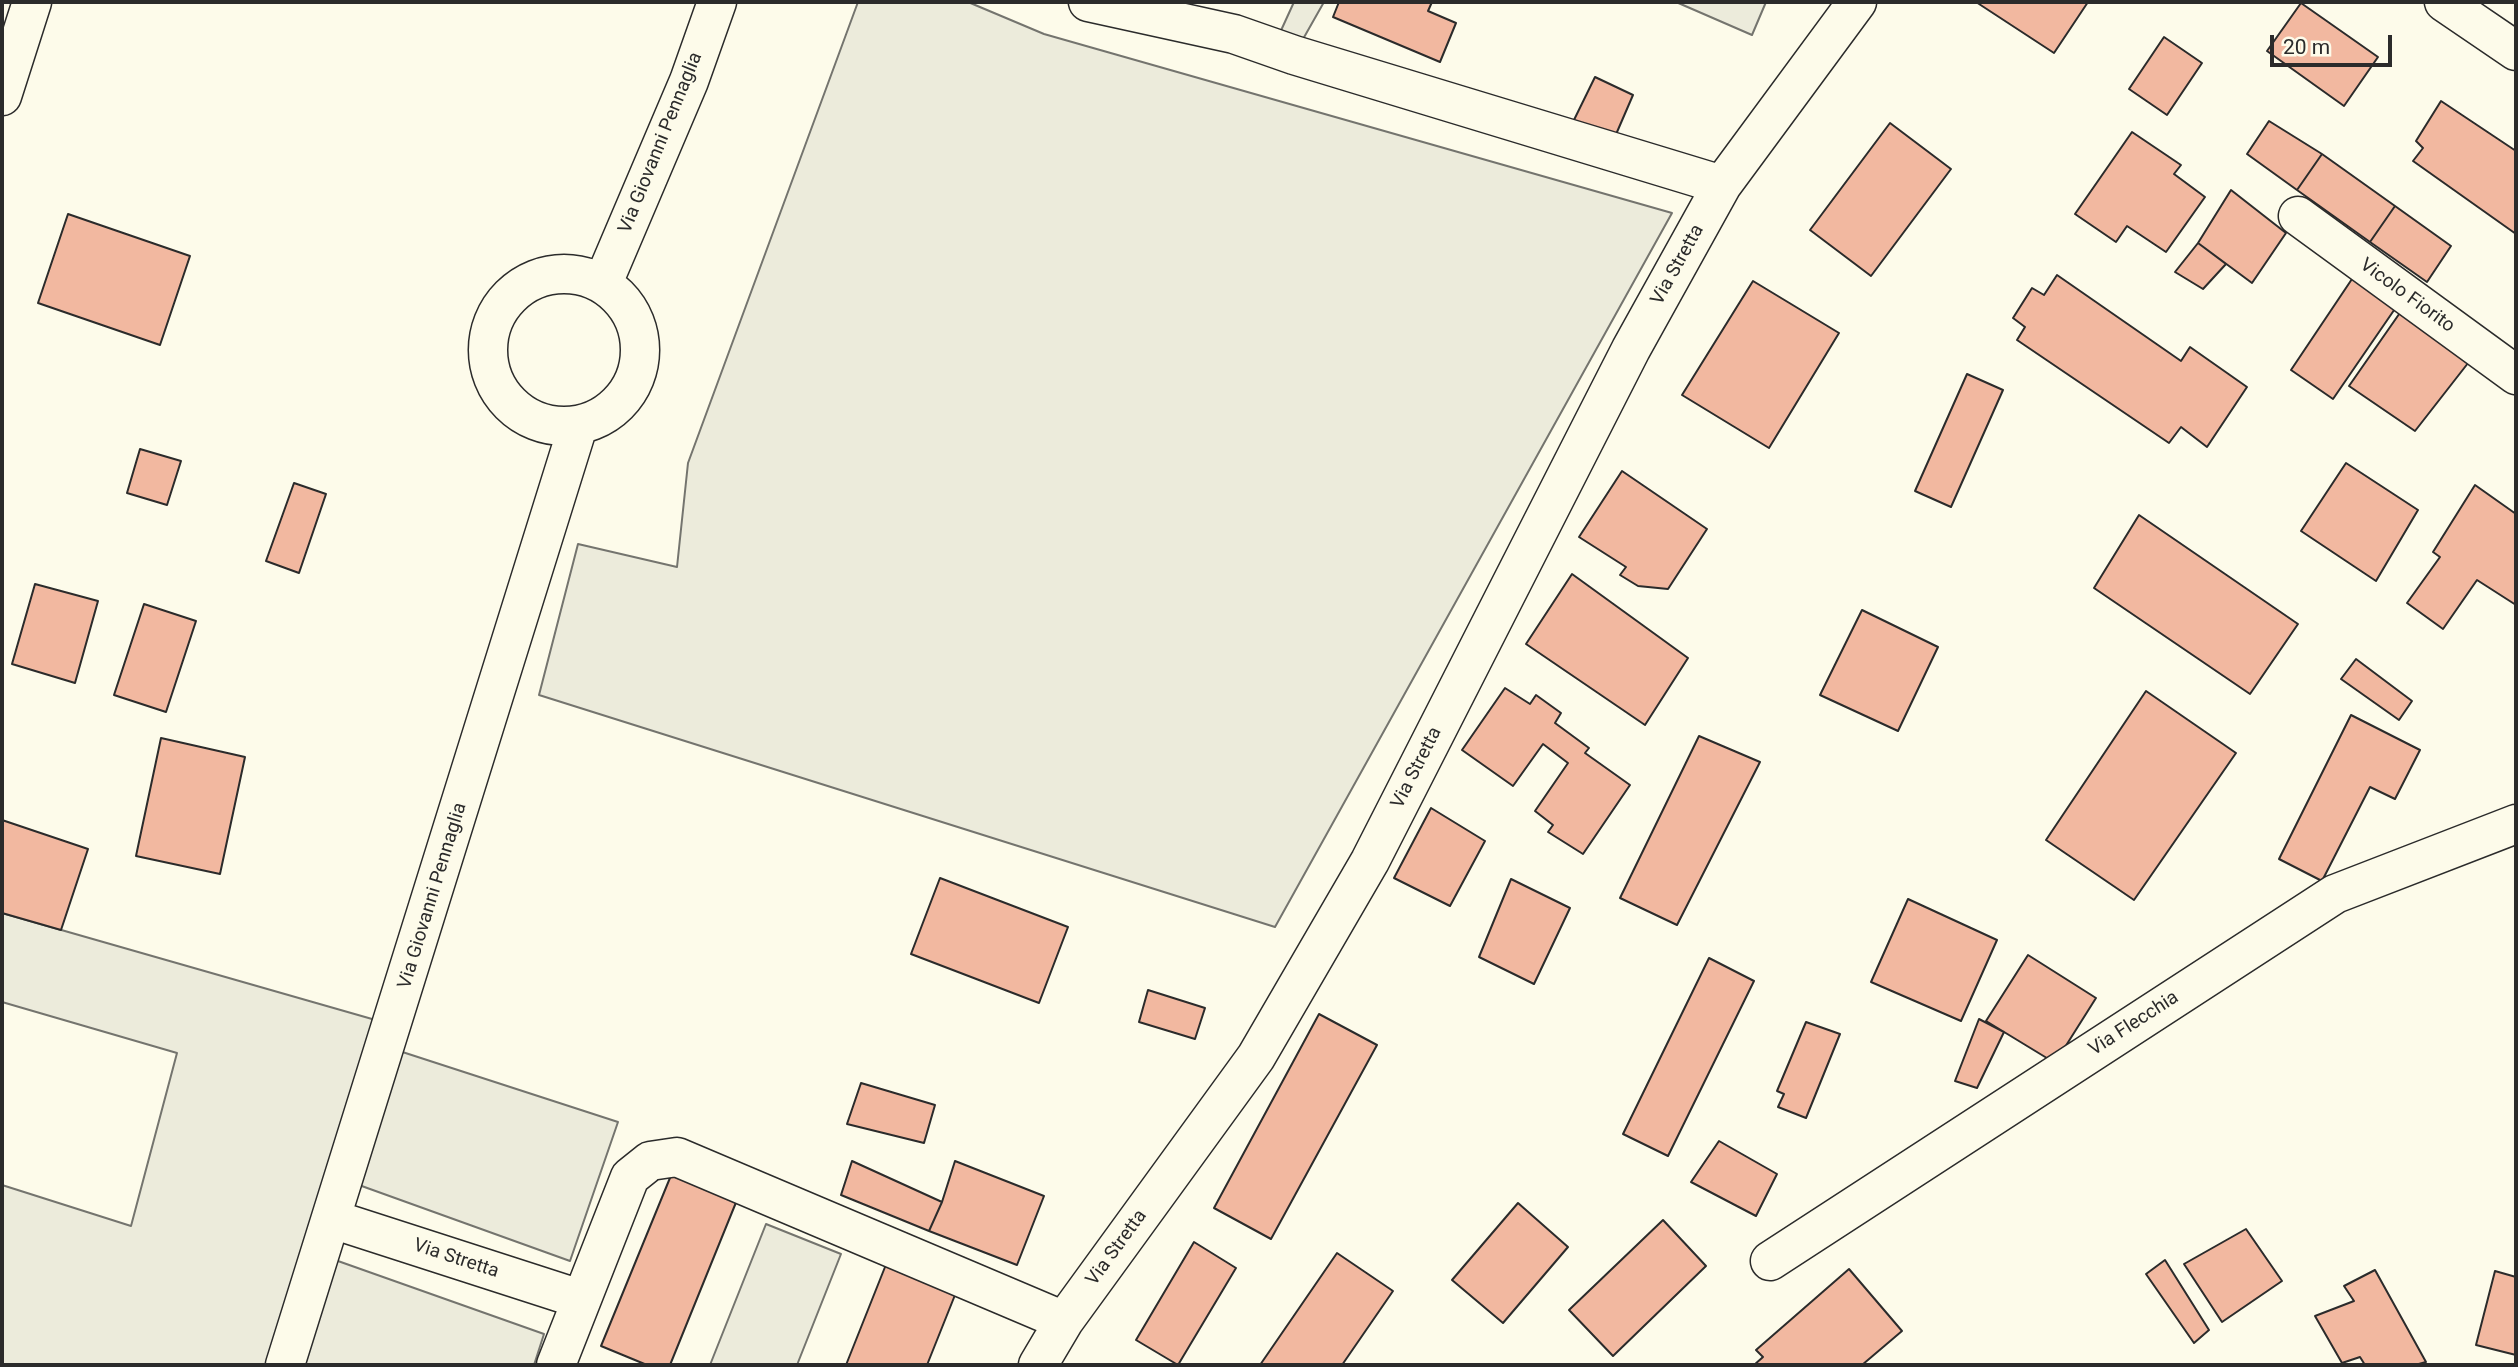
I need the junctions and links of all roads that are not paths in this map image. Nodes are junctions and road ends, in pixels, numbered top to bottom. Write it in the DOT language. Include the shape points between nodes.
graph roads {
  1 [pos="32,2"];
  2 [pos="717,2"];
  3 [pos="1088,2"];
  4 [pos="1857,2"];
  5 [pos="2444,2"];
  6 [pos="1134,7"];
  7 [pos="2516,51"];
  8 [pos="2,96"];
  9 [pos="1722,185"];
  10 [pos="2298,216"];
  11 [pos="603,283"];
  12 [pos="2516,375"];
  13 [pos="578,426"];
  14 [pos="2516,824"];
  15 [pos="332,1219"];
  16 [pos="1770,1261"];
  17 [pos="580,1299"];
  18 [pos="1064,1321"];
  19 [pos="285,1365"];
  20 [pos="556,1365"];
  21 [pos="1038,1365"];
  1 -- 8 [label="street"];
  2 -- 11 [label="street, Via Giovanni Pennaglia" via="689,81"];
  3 -- 6 [label="street"];
  4 -- 9 [label="street, Via Stretta"];
  5 -- 7 [label="street"];
  6 -- 9 [label="street"];
  9 -- 18 [label="street, Via Stretta" via="1632,349 1370,861 1256,1057"];
  10 -- 12 [label="street, Vicolo Fiorito"];
  11 -- 13 [label="street" via="627,304 640,332 641,364 629,393 607,414"];
  11 -- 13 [label="street" via="576,273 546,275 519,287 499,308 488,336 489,365 500,393 521,414 548,425"];
  13 -- 15 [label="street, Via Giovanni Pennaglia"];
  14 -- 16 [label="street, Via Flecchia" via="2335,894"];
  15 -- 17 [label="street, Via Stretta"];
  15 -- 19 [label="street, Via Giovanni Pennaglia"];
  17 -- 18 [label="street" via="630,1177 650,1161 677,1157"];
  17 -- 20 [label="street"];
  18 -- 21 [label="street, Via Stretta"];
}
